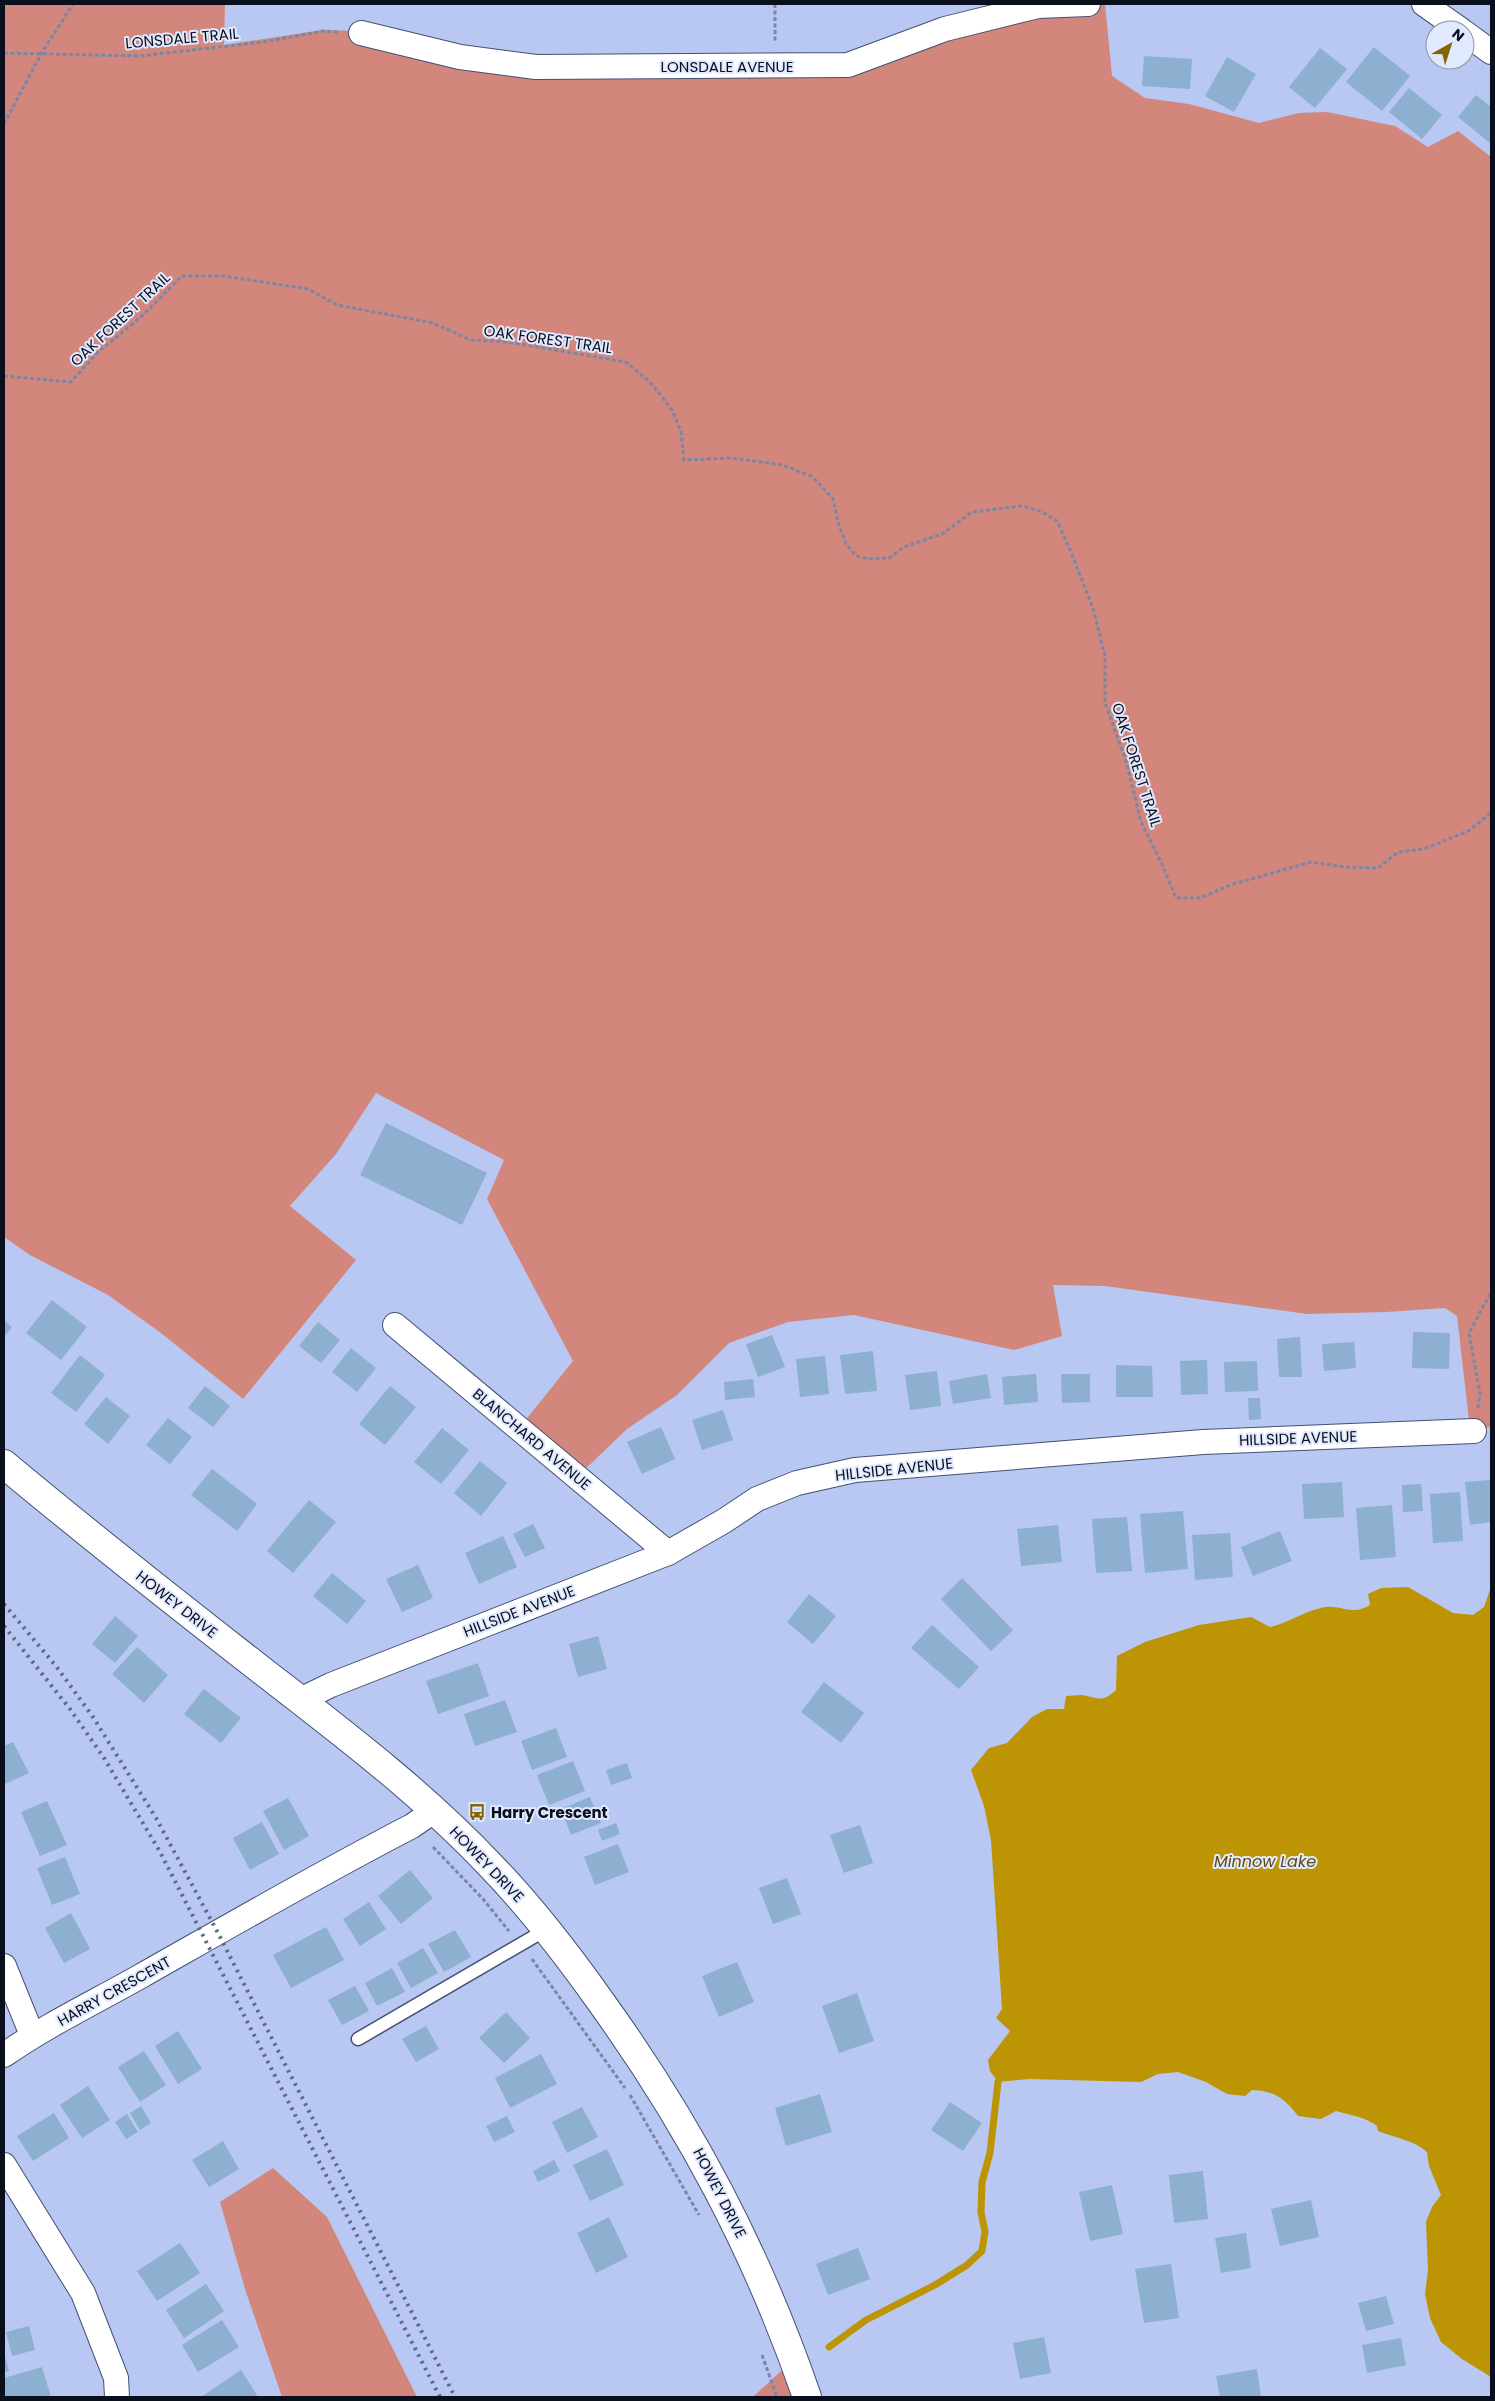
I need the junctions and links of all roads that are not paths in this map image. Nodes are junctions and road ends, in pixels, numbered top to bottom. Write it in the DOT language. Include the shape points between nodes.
graph roads {
  1 [pos="1088,4"];
  2 [pos="1424,4"];
  3 [pos="1447,20"];
  4 [pos="361,32"];
  5 [pos="1475,40"];
  6 [pos="1491,52"];
  7 [pos="395,1326"];
  8 [pos="1474,1431"];
  9 [pos="4,1464"];
  10 [pos="668,1553"];
  11 [pos="300,1700"];
  12 [pos="435,1810"];
  13 [pos="547,1929"];
  14 [pos="4,1966"];
  15 [pos="32,2035"];
  16 [pos="358,2039"];
  17 [pos="4,2056"];
  18 [pos="4,2165"];
  19 [pos="117,2397"];
  20 [pos="807,2397"];
  1 -- 4 [label="street, LONSDALE AVENUE" via="1038,6 945,29 848,65 536,67 460,57"];
  2 -- 3 [label="street"];
  5 -- 6 [label="street"];
  7 -- 10 [label="street, BLANCHARD AVENUE"];
  8 -- 10 [label="street, HILLSIDE AVENUE" via="1203,1442 855,1470 797,1482 757,1499"];
  9 -- 11 [label="main road, HOWEY DRIVE" via="109,1551"];
  10 -- 11 [label="street, HILLSIDE AVENUE"];
  11 -- 12 [label="main road, HOWEY DRIVE"];
  12 -- 13 [label="main road, HOWEY DRIVE" via="490,1864"];
  12 -- 15 [label="street, HARRY CRESCENT" via="412,1826"];
  13 -- 16 [label="lane"];
  13 -- 20 [label="main road, HOWEY DRIVE" via="616,2023 705,2162 761,2276"];
  14 -- 15 [label="street"];
  15 -- 17 [label="street, HARRY CRESCENT"];
  18 -- 19 [label="street" via="83,2293 116,2378"];
}
